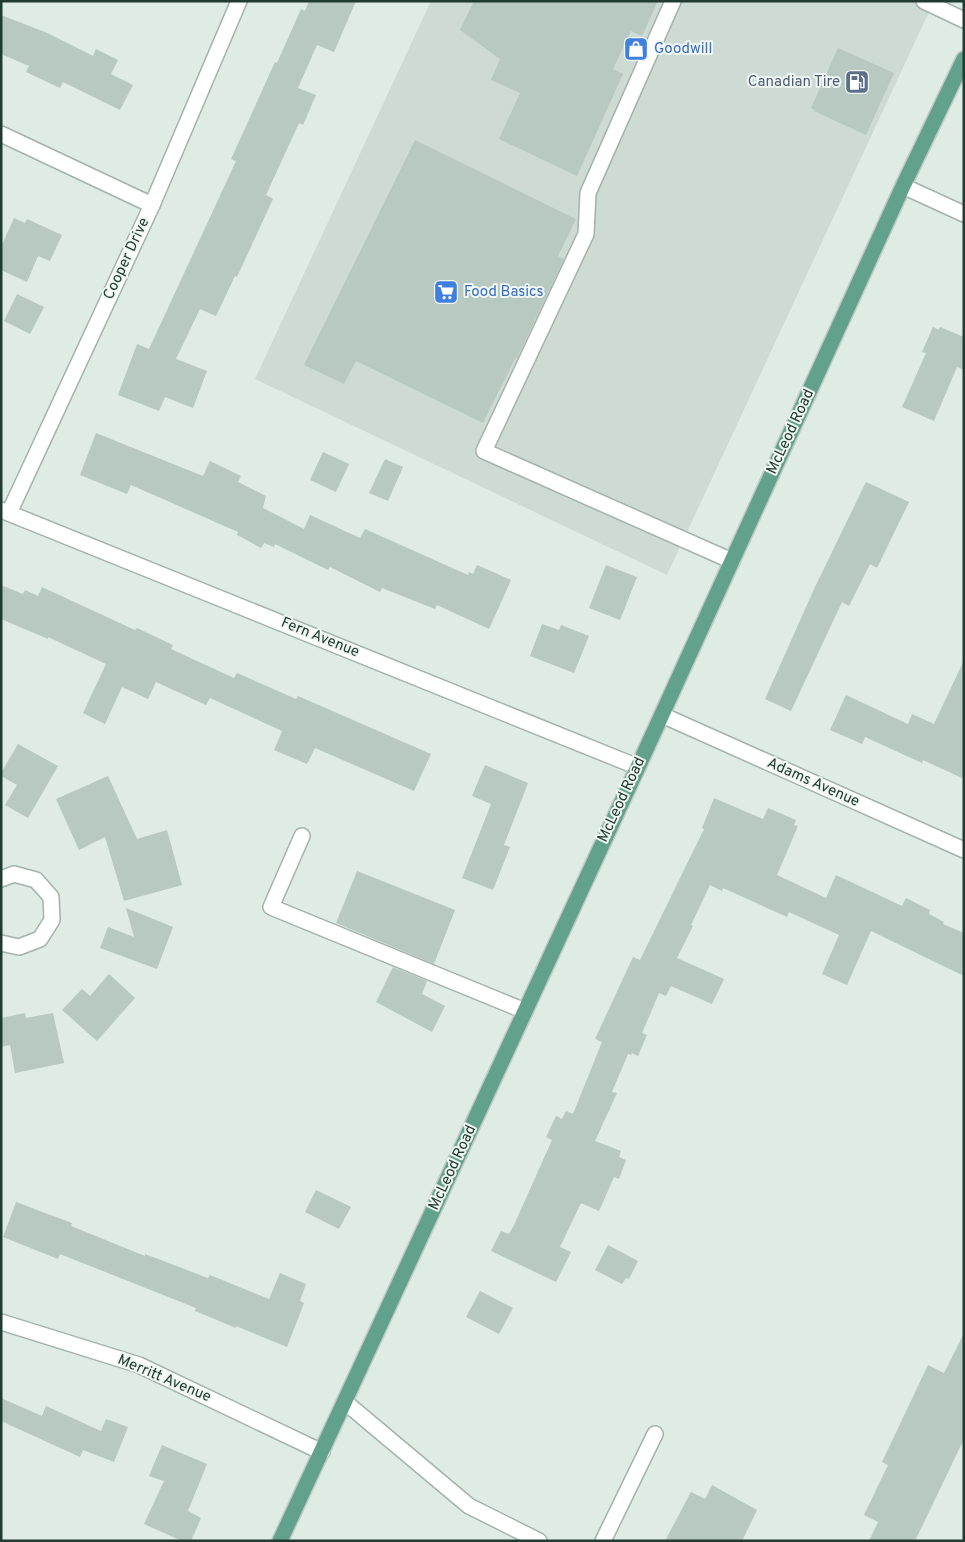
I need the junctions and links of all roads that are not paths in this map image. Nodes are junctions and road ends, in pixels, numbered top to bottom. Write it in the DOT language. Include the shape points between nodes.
graph roads {
  1 [pos="239,1"];
  2 [pos="674,1"];
  3 [pos="924,1"];
  4 [pos="964,20"];
  5 [pos="964,59"];
  6 [pos="1,134"];
  7 [pos="903,186"];
  8 [pos="152,205"];
  9 [pos="964,214"];
  10 [pos="5,511"];
  11 [pos="732,561"];
  12 [pos="662,715"];
  13 [pos="638,767"];
  14 [pos="302,836"];
  15 [pos="964,850"];
  16 [pos="1,879"];
  17 [pos="1,942"];
  18 [pos="525,1011"];
  19 [pos="1,1322"];
  20 [pos="345,1402"];
  21 [pos="655,1434"];
  22 [pos="322,1452"];
  23 [pos="280,1541"];
  24 [pos="539,1541"];
  25 [pos="603,1541"];
  1 -- 8 [label="street, Cooper Drive"];
  2 -- 11 [label="street" via="588,193 586,234 484,451"];
  3 -- 4 [label="street"];
  5 -- 7 [label="main road, McLeod Road"];
  6 -- 8 [label="street"];
  7 -- 9 [label="street"];
  7 -- 11 [label="main road, McLeod Road"];
  8 -- 10 [label="street, Cooper Drive"];
  10 -- 13 [label="street, Fern Avenue"];
  11 -- 12 [label="main road, McLeod Road"];
  12 -- 13 [label="main road, McLeod Road"];
  12 -- 15 [label="street, Adams Avenue"];
  13 -- 18 [label="main road, McLeod Road"];
  14 -- 18 [label="street" via="271,907"];
  16 -- 17 [label="street" via="14,874 36,880 51,897 52,920 40,939 19,947"];
  18 -- 20 [label="main road, McLeod Road"];
  19 -- 22 [label="street, Merritt Avenue" via="139,1365"];
  20 -- 22 [label="main road, McLeod Road"];
  20 -- 24 [label="street" via="469,1506"];
  21 -- 25 [label="street"];
  22 -- 23 [label="main road, McLeod Road"];
}
